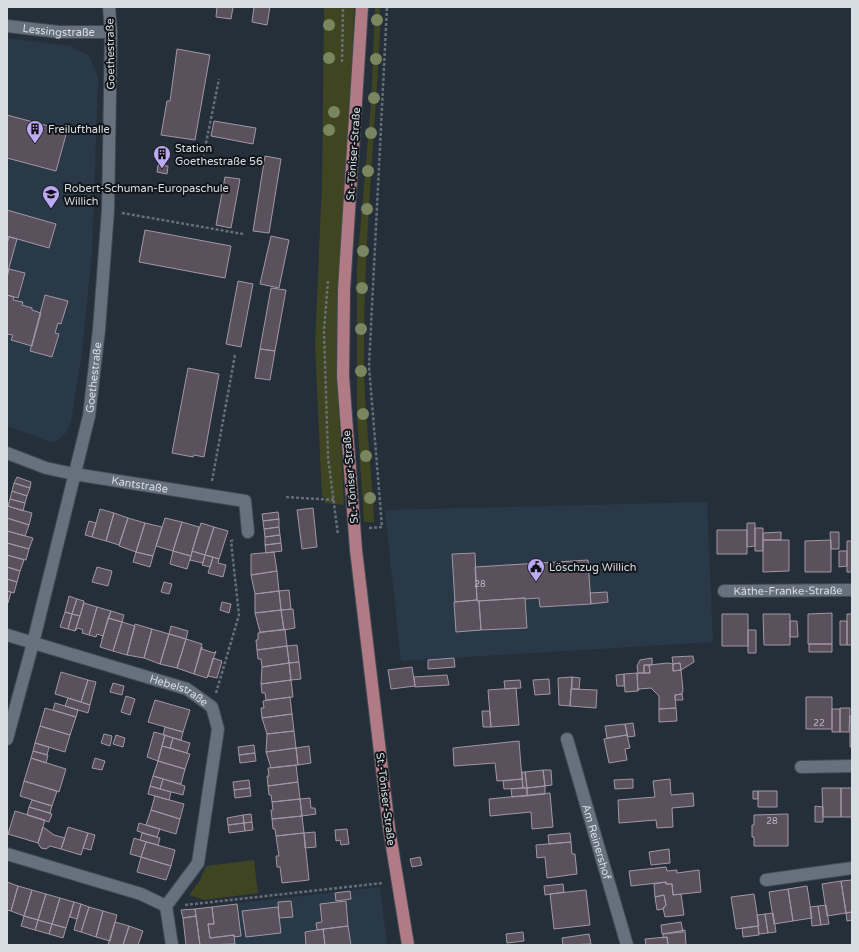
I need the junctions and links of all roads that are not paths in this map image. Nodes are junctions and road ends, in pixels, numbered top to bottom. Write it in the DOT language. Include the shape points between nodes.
graph roads {
  1 [pos="109,7"];
  2 [pos="362,7"];
  3 [pos="7,26"];
  4 [pos="111,32"];
  5 [pos="7,453"];
  6 [pos="74,474"];
  7 [pos="248,532"];
  8 [pos="852,590"];
  9 [pos="724,591"];
  10 [pos="7,635"];
  11 [pos="33,643"];
  12 [pos="7,738"];
  13 [pos="567,739"];
  14 [pos="852,766"];
  15 [pos="801,767"];
  16 [pos="7,854"];
  17 [pos="852,868"];
  18 [pos="766,880"];
  19 [pos="166,906"];
  20 [pos="172,945"];
  21 [pos="408,945"];
  22 [pos="627,945"];
  1 -- 4 [label="street, Goethestraße"];
  2 -- 21 [label="main road, St.-Töniser-Straße" via="344,290 343,368 354,529 389,828"];
  3 -- 4 [label="street, Lessingstraße" via="59,32"];
  4 -- 6 [label="street, Goethestraße" via="108,210 99,330 89,416"];
  5 -- 6 [label="street, Kantstraße" via="46,468"];
  6 -- 7 [label="street, Kantstraße" via="245,501"];
  6 -- 11 [label="street, Goethestraße"];
  8 -- 9 [label="street, Käthe-Franke-Straße"];
  10 -- 11 [label="street, Hebelstraße"];
  11 -- 12 [label="street, Goethestraße"];
  11 -- 19 [label="street, Hebelstraße" via="187,689 212,707 218,729 198,863"];
  13 -- 22 [label="street, Am Reinershof"];
  14 -- 15 [label="street"];
  16 -- 19 [label="street" via="141,894"];
  17 -- 18 [label="street"];
  19 -- 20 [label="street"];
}
